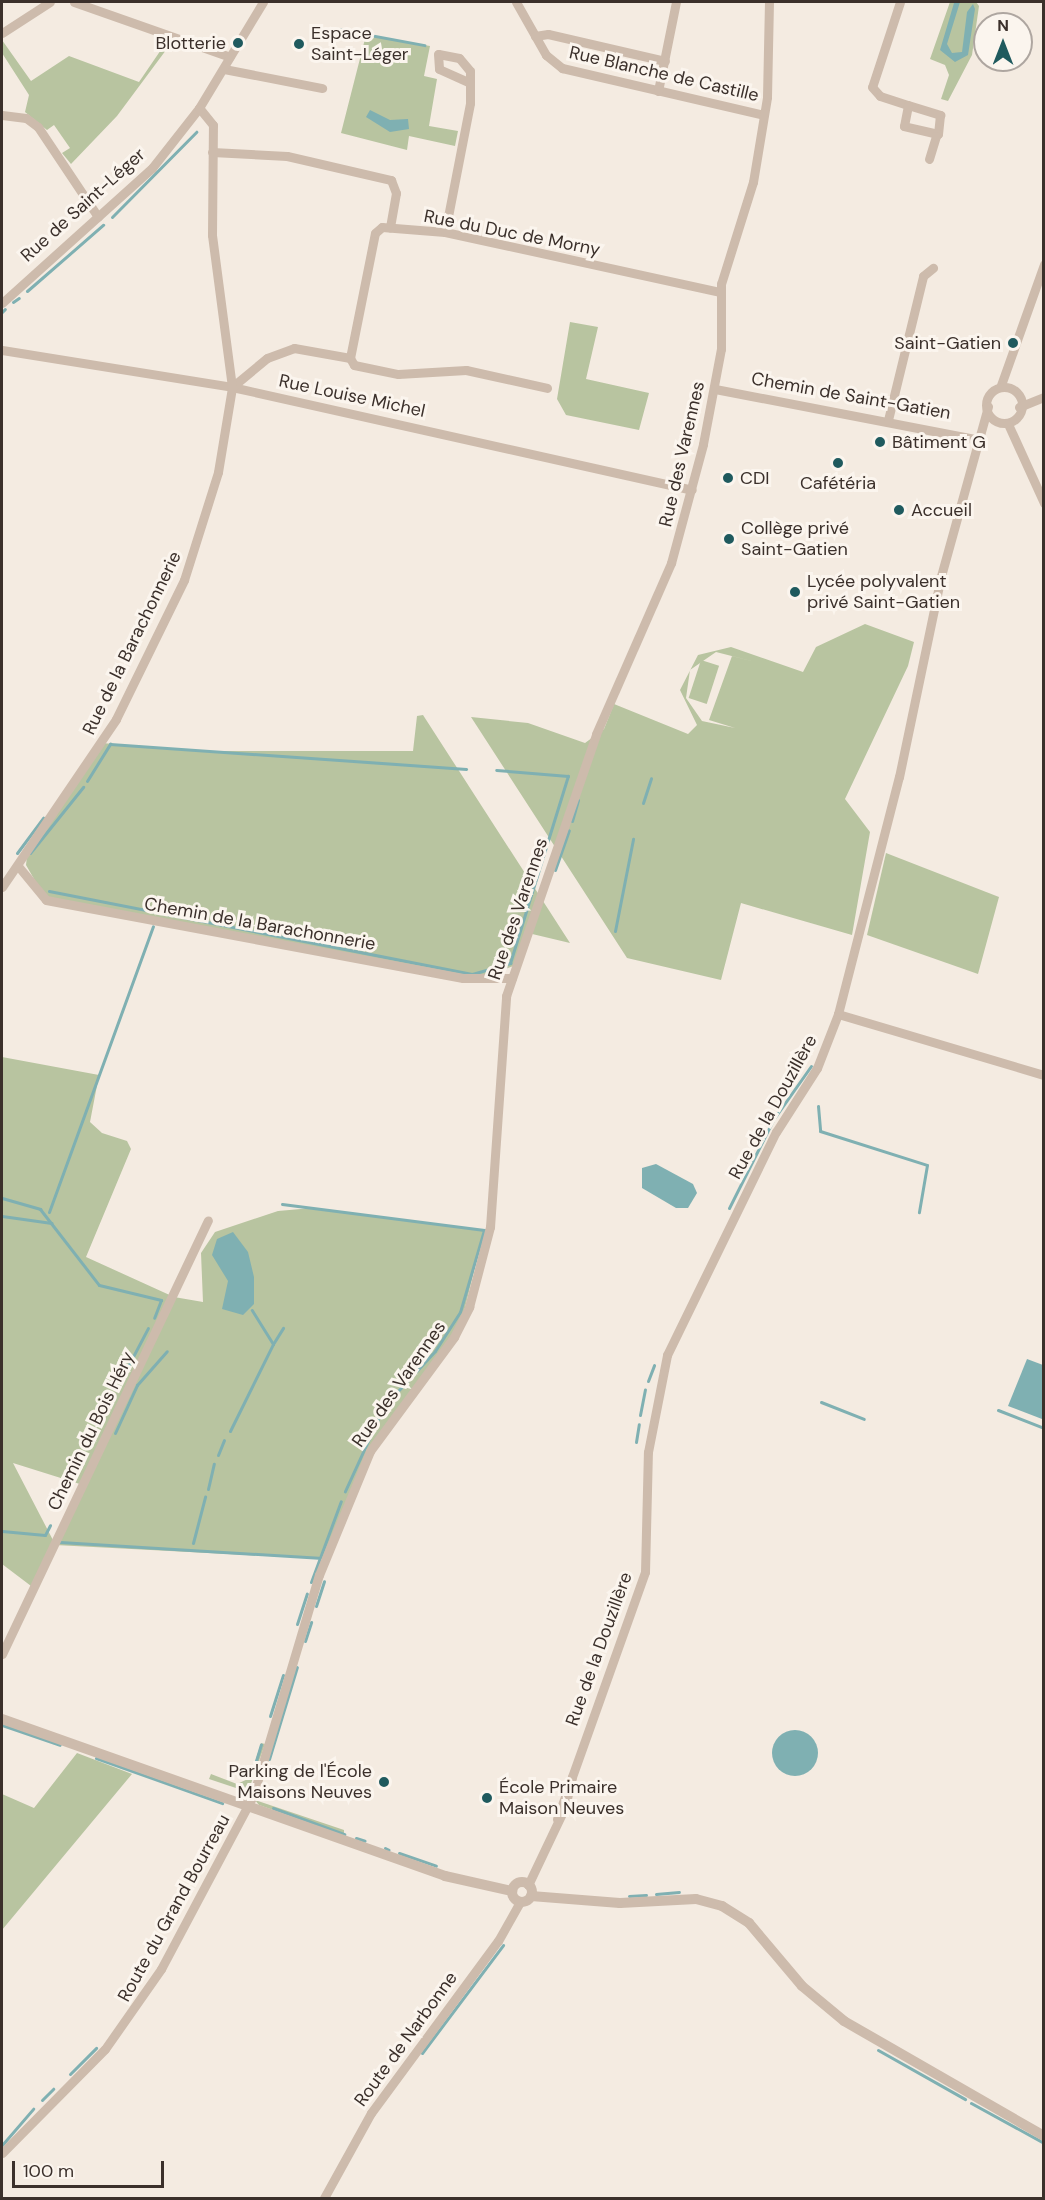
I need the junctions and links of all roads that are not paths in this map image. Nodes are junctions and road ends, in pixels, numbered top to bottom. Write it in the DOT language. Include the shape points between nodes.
graph roads {
  1 [pos="50,2"];
  2 [pos="74,2"];
  3 [pos="262,2"];
  4 [pos="516,2"];
  5 [pos="676,2"];
  6 [pos="769,2"];
  7 [pos="900,2"];
  8 [pos="2,33"];
  9 [pos="535,36"];
  10 [pos="230,57"];
  11 [pos="665,61"];
  12 [pos="224,69"];
  13 [pos="470,83"];
  14 [pos="322,88"];
  15 [pos="658,90"];
  16 [pos="908,105"];
  17 [pos="199,108"];
  18 [pos="2,115"];
  19 [pos="764,115"];
  20 [pos="936,136"];
  21 [pos="212,152"];
  22 [pos="929,159"];
  23 [pos="98,217"];
  24 [pos="390,226"];
  25 [pos="445,232"];
  26 [pos="1044,264"];
  27 [pos="933,268"];
  28 [pos="721,292"];
  29 [pos="2,303"];
  30 [pos="2,350"];
  31 [pos="350,358"];
  32 [pos="1008,361"];
  33 [pos="1001,385"];
  34 [pos="232,387"];
  35 [pos="547,388"];
  36 [pos="715,389"];
  37 [pos="1017,390"];
  38 [pos="1042,398"];
  39 [pos="988,406"];
  40 [pos="1019,407"];
  41 [pos="888,420"];
  42 [pos="992,423"];
  43 [pos="1008,424"];
  44 [pos="981,440"];
  45 [pos="692,490"];
  46 [pos="1044,503"];
  47 [pos="18,866"];
  48 [pos="2,886"];
  49 [pos="512,978"];
  50 [pos="838,1014"];
  51 [pos="1044,1076"];
  52 [pos="208,1221"];
  53 [pos="2,1654"];
  54 [pos="2,1719"];
  55 [pos="249,1806"];
  56 [pos="528,1885"];
  57 [pos="512,1891"];
  58 [pos="531,1896"];
  59 [pos="520,1902"];
  60 [pos="1044,2136"];
  61 [pos="2,2153"];
  62 [pos="324,2199"];
  1 -- 8 [label="street"];
  2 -- 10 [label="street"];
  3 -- 10 [label="street, Rue de Saint-Léger"];
  4 -- 9 [label="street, Rue Blanche de Castille"];
  5 -- 11 [label="street"];
  6 -- 19 [label="street, Rue des Varennes"];
  7 -- 16 [label="street" via="872,87 880,96"];
  9 -- 11 [label="street, Rue Blanche de Castille" via="548,34"];
  9 -- 15 [label="street, Rue Blanche de Castille" via="562,68"];
  10 -- 12 [label="street, Rue de Saint-Léger"];
  11 -- 15 [label="street"];
  12 -- 14 [label="street"];
  12 -- 17 [label="street, Rue de Saint-Léger"];
  13 -- 25 [label="street"];
  15 -- 19 [label="street, Rue Blanche de Castille"];
  16 -- 20 [label="street" via="904,126"];
  16 -- 20 [label="street" via="942,116"];
  17 -- 21 [label="street, Rue de la Barachonnerie" via="213,125"];
  17 -- 23 [label="street, Rue de Saint-Léger" via="152,168"];
  18 -- 23 [label="street" via="26,118 38,127"];
  19 -- 28 [label="street, Rue des Varennes" via="753,183"];
  20 -- 22 [label="street"];
  21 -- 24 [label="street" via="287,156 391,180 396,193"];
  21 -- 34 [label="street, Rue de la Barachonnerie" via="212,235"];
  23 -- 29 [label="street, Rue de Saint-Léger"];
  24 -- 25 [label="street, Rue du Duc de Morny"];
  24 -- 31 [label="street" via="375,233"];
  25 -- 28 [label="street, Rue du Duc de Morny"];
  26 -- 32 [label="street"];
  27 -- 41 [label="street" via="923,276"];
  28 -- 36 [label="street, Rue des Varennes"];
  30 -- 34 [label="street, Rue Louise Michel"];
  31 -- 34 [label="street" via="294,348 267,358"];
  31 -- 35 [label="street" via="354,365 398,374 466,370"];
  32 -- 33 [label="street"];
  32 -- 37 [label="street"];
  33 -- 37 [label="street"];
  33 -- 39 [label="street"];
  34 -- 45 [label="street, Rue Louise Michel"];
  34 -- 47 [label="street, Rue de la Barachonnerie" via="219,472 184,580 116,719"];
  36 -- 41 [label="street, Chemin de Saint-Gatien"];
  36 -- 45 [label="street, Rue des Varennes"];
  37 -- 38 [label="street"];
  37 -- 40 [label="street"];
  38 -- 40 [label="street"];
  39 -- 42 [label="street"];
  39 -- 44 [label="street, Rue de la Douzillère"];
  40 -- 43 [label="street"];
  41 -- 44 [label="street, Chemin de Saint-Gatien"];
  42 -- 43 [label="street"];
  42 -- 44 [label="street, Rue de la Douzillère"];
  43 -- 46 [label="street"];
  44 -- 50 [label="street, Rue de la Douzillère" via="941,576 899,777"];
  45 -- 49 [label="street, Rue des Varennes" via="671,563 596,734"];
  47 -- 48 [label="street, Rue de la Barachonnerie"];
  47 -- 49 [label="street, Chemin de la Barachonnerie" via="46,900 463,978"];
  49 -- 55 [label="street, Rue des Varennes" via="501,1038 490,1227 474,1293 454,1337 381,1432 354,1486 319,1575"];
  50 -- 51 [label="street"];
  50 -- 56 [label="street, Rue de la Douzillère" via="817,1068 776,1132 664,1364 648,1452 645,1572 557,1819"];
  52 -- 53 [label="street, Chemin du Bois Héry"];
  54 -- 55 [label="street"];
  55 -- 57 [label="street" via="454,1879"];
  55 -- 61 [label="street, Route du Grand Bourreau" via="134,2015"];
  56 -- 57 [label="street" via="518,1884"];
  56 -- 58 [label="street"];
  57 -- 59 [label="street"];
  58 -- 59 [label="street"];
  58 -- 60 [label="street" via="610,1903 696,1899 731,1910 844,2022"];
  59 -- 62 [label="street, Route de Narbonne" via="498,1941 371,2113"];
}
